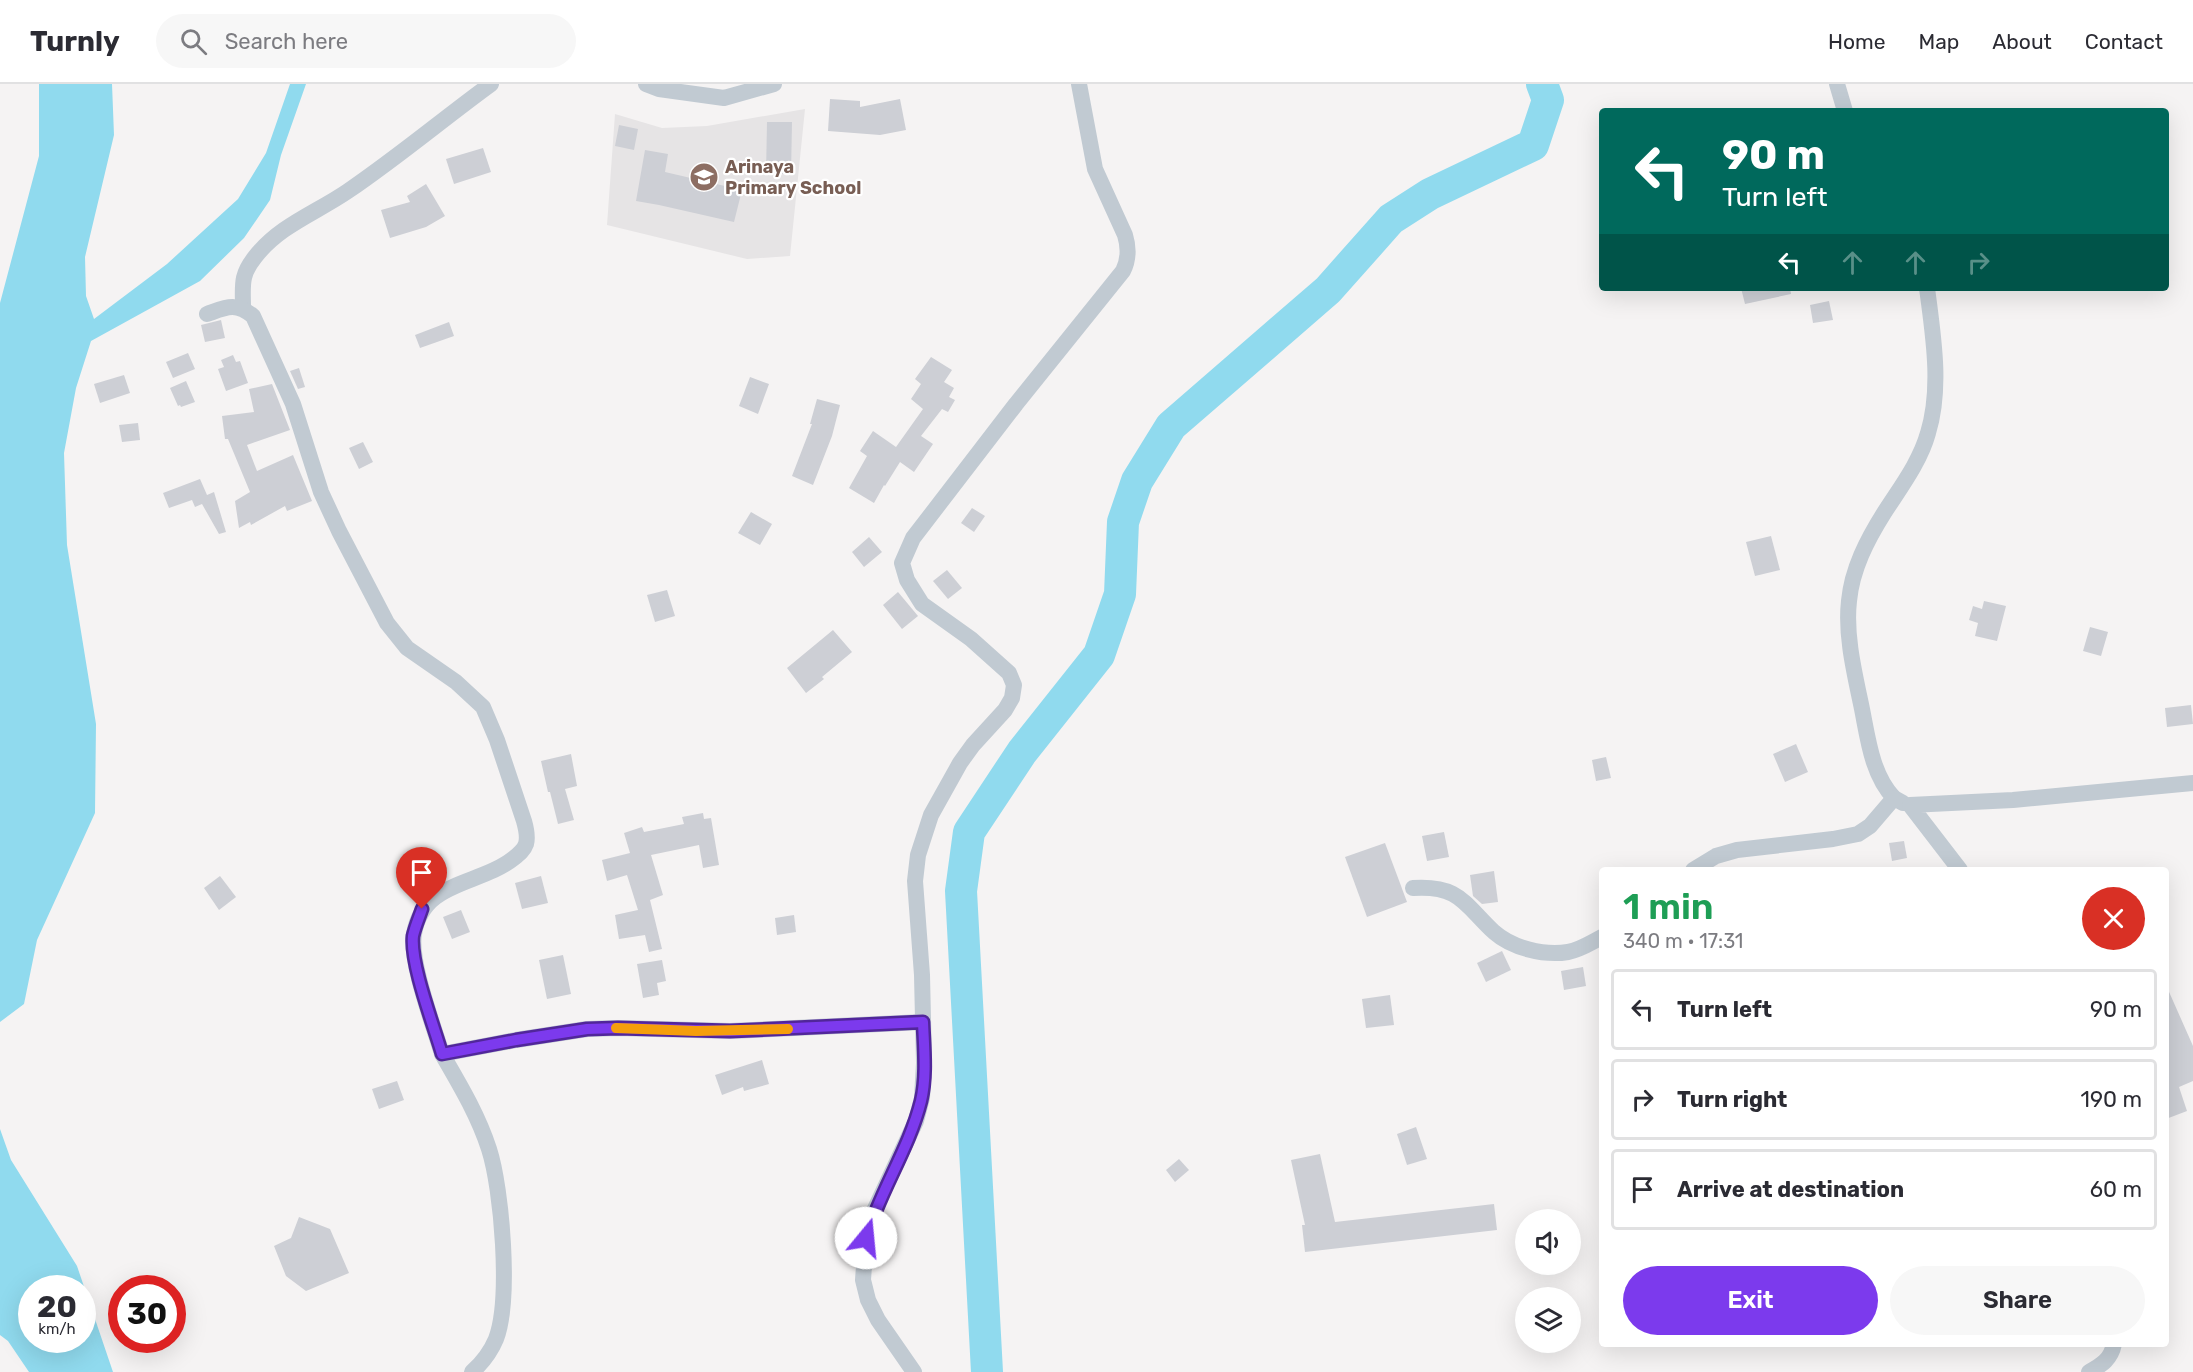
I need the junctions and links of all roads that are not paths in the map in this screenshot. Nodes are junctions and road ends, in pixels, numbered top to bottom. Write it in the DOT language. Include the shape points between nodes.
graph roads {
  1 [pos="491,84"];
  2 [pos="646,84"];
  3 [pos="774,84"];
  4 [pos="1079,84"];
  5 [pos="1837,84"];
  6 [pos="1844,108"];
  7 [pos="1927,291"];
  8 [pos="243,308"];
  9 [pos="207,314"];
  10 [pos="2193,783"];
  11 [pos="1902,802"];
  12 [pos="1698,867"];
  13 [pos="1957,867"];
  14 [pos="1413,888"];
  15 [pos="1599,938"];
  16 [pos="923,1022"];
  17 [pos="442,1054"];
  18 [pos="2113,1347"];
  19 [pos="472,1372"];
  20 [pos="914,1372"];
  21 [pos="2089,1372"];
  1 -- 8 [label="street" via="390,162 270,240 243,277"];
  2 -- 3 [label="street" via="724,98"];
  4 -- 16 [label="street" via="1095,169 1128,243 1127,263 913,538 902,563 906,580 922,604 971,639 1009,673 1014,685 1005,710 960,763 931,815 918,855 915,881"];
  5 -- 6 [label="street"];
  7 -- 11 [label="street" via="1935,386 1929,433 1863,550 1848,603 1853,659 1878,773 1888,792"];
  8 -- 9 [label="street" via="234,306"];
  8 -- 17 [label="street" via="253,316 261,333 293,404 321,492 387,623 407,648 483,706 524,821 527,835 521,852 490,873 439,894 422,909 417,923 413,949"];
  10 -- 11 [label="street" via="2013,800"];
  11 -- 12 [label="street" via="1858,834 1737,850"];
  11 -- 13 [label="street"];
  14 -- 15 [label="street" via="1441,889 1454,894 1503,939 1529,949 1570,952"];
  16 -- 17 [label="street" via="730,1031 587,1029"];
  16 -- 20 [label="street" via="922,1098 916,1121 874,1211 866,1238 863,1280 878,1320"];
  17 -- 19 [label="street" via="490,1152 500,1211 501,1317 496,1339"];
  18 -- 21 [label="street" via="2107,1360"];
}
